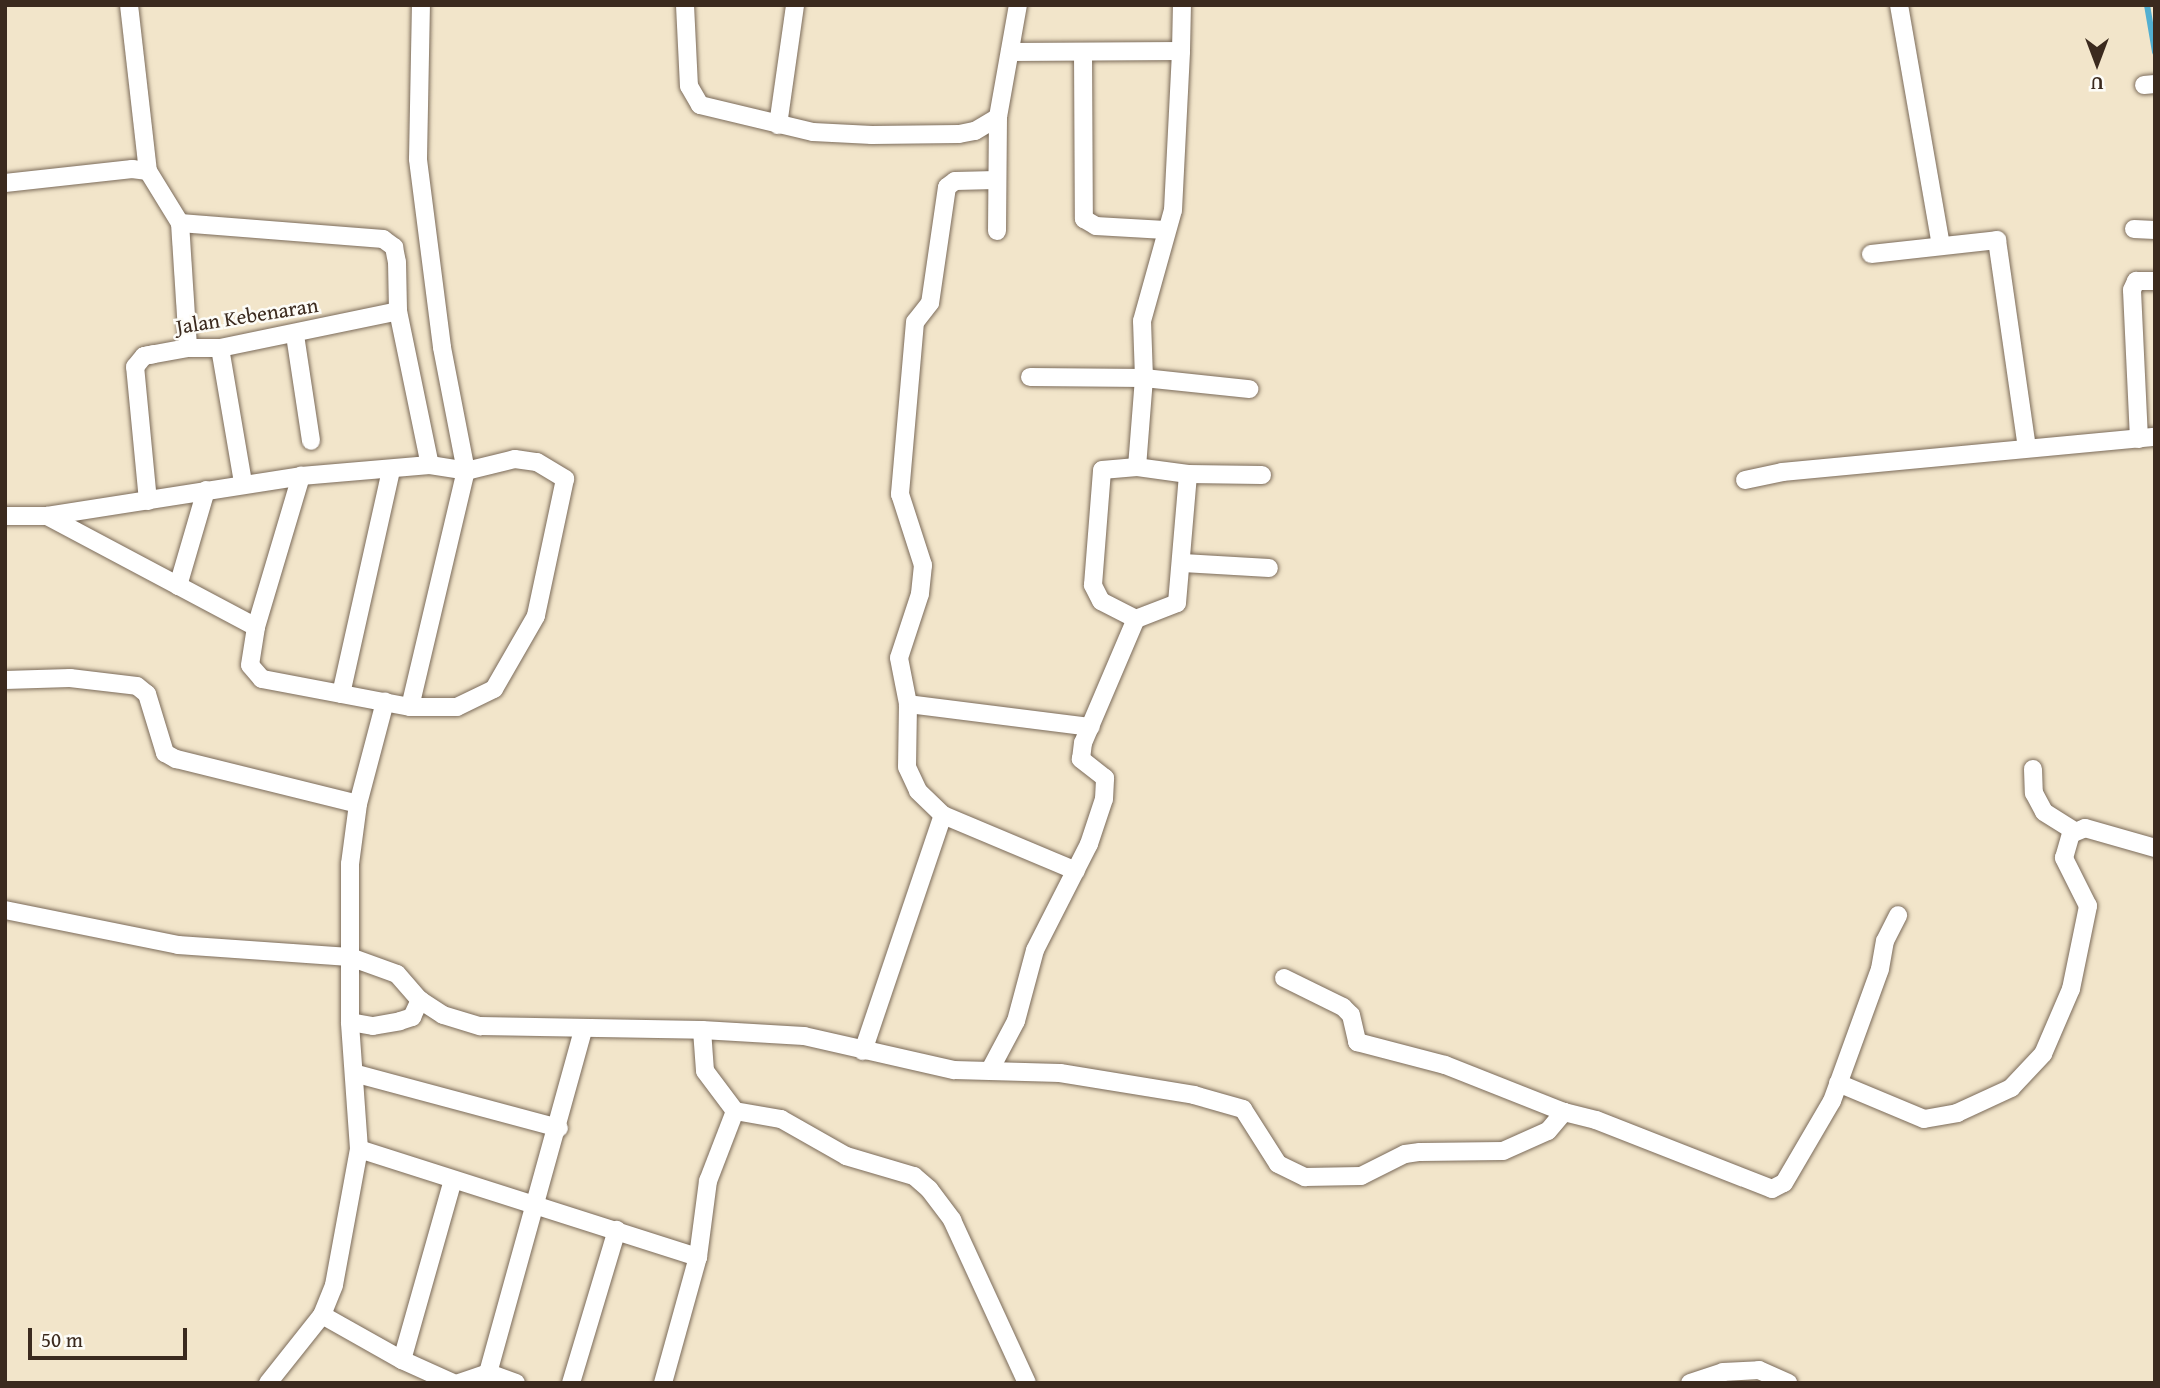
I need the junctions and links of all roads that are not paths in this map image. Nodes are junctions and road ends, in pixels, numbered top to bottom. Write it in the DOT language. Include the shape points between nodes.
graph roads {
  1 [pos="129,5"];
  2 [pos="421,5"];
  3 [pos="685,5"];
  4 [pos="794,5"];
  5 [pos="1018,5"];
  6 [pos="1182,5"];
  7 [pos="1899,5"];
  8 [pos="1181,51"];
  9 [pos="1010,52"];
  10 [pos="1083,52"];
  11 [pos="998,117"];
  12 [pos="778,125"];
  13 [pos="148,171"];
  14 [pos="996,180"];
  15 [pos="5,183"];
  16 [pos="180,223"];
  17 [pos="2134,229"];
  18 [pos="1165,230"];
  19 [pos="2155,230"];
  20 [pos="997,231"];
  21 [pos="1941,244"];
  22 [pos="1871,254"];
  23 [pos="2155,281"];
  24 [pos="398,311"];
  25 [pos="295,335"];
  26 [pos="188,348"];
  27 [pos="220,348"];
  28 [pos="2146,373"];
  29 [pos="1030,377"];
  30 [pos="1144,378"];
  31 [pos="1249,389"];
  32 [pos="2147,438"];
  33 [pos="311,441"];
  34 [pos="2027,447"];
  35 [pos="430,465"];
  36 [pos="1137,467"];
  37 [pos="391,471"];
  38 [pos="466,471"];
  39 [pos="1188,474"];
  40 [pos="1262,475"];
  41 [pos="301,476"];
  42 [pos="1745,480"];
  43 [pos="243,483"];
  44 [pos="206,490"];
  45 [pos="148,500"];
  46 [pos="5,516"];
  47 [pos="47,516"];
  48 [pos="1182,563"];
  49 [pos="1269,568"];
  50 [pos="178,586"];
  51 [pos="1136,619"];
  52 [pos="256,627"];
  53 [pos="5,680"];
  54 [pos="341,694"];
  55 [pos="385,702"];
  56 [pos="908,705"];
  57 [pos="410,707"];
  58 [pos="1091,727"];
  59 [pos="2033,769"];
  60 [pos="358,804"];
  61 [pos="943,815"];
  62 [pos="2075,831"];
  63 [pos="2155,848"];
  64 [pos="1076,871"];
  65 [pos="5,910"];
  66 [pos="1898,915"];
  67 [pos="350,957"];
  68 [pos="1284,978"];
  69 [pos="420,1000"];
  70 [pos="350,1022"];
  71 [pos="583,1030"];
  72 [pos="702,1030"];
  73 [pos="863,1051"];
  74 [pos="991,1068"];
  75 [pos="357,1074"];
  76 [pos="1838,1083"];
  77 [pos="735,1111"];
  78 [pos="1564,1112"];
  79 [pos="559,1128"];
  80 [pos="359,1149"];
  81 [pos="453,1180"];
  82 [pos="537,1204"];
  83 [pos="617,1230"];
  84 [pos="698,1257"];
  85 [pos="322,1315"];
  86 [pos="402,1360"];
  87 [pos="488,1373"];
  88 [pos="668,1382"];
  89 [pos="268,1383"];
  90 [pos="453,1383"];
  91 [pos="459,1383"];
  92 [pos="516,1383"];
  93 [pos="571,1383"];
  94 [pos="1027,1383"];
  95 [pos="1690,1383"];
  96 [pos="1788,1383"];
  1 -- 13 [label="street"];
  2 -- 38 [label="street" via="418,159 442,347"];
  3 -- 12 [label="street" via="689,86 700,105"];
  4 -- 12 [label="street"];
  5 -- 9 [label="street"];
  6 -- 8 [label="street"];
  7 -- 21 [label="street"];
  8 -- 10 [label="street"];
  8 -- 18 [label="street" via="1175,190"];
  9 -- 10 [label="street"];
  9 -- 11 [label="street"];
  10 -- 18 [label="street" via="1084,219 1096,226"];
  11 -- 12 [label="street" via="975,131 959,134 813,132"];
  11 -- 14 [label="street"];
  13 -- 15 [label="street"];
  13 -- 16 [label="street"];
  14 -- 20 [label="street"];
  14 -- 56 [label="street" via="955,181 947,187 930,303 915,322 900,494 923,565 920,594 899,658"];
  16 -- 24 [label="street" via="383,239 394,247"];
  16 -- 26 [label="street"];
  17 -- 19 [label="street"];
  18 -- 30 [label="street" via="1142,321"];
  21 -- 22 [label="street"];
  21 -- 34 [label="street" via="1992,237 1999,244"];
  23 -- 28 [label="street" via="2136,281 2132,286"];
  24 -- 25 [label="street, Jalan Kebenaran"];
  24 -- 35 [label="street"];
  25 -- 27 [label="street, Jalan Kebenaran"];
  25 -- 33 [label="street"];
  26 -- 27 [label="street, Jalan Kebenaran"];
  26 -- 45 [label="street, Jalan Kebenaran" via="144,356 135,367"];
  27 -- 43 [label="street"];
  28 -- 32 [label="street"];
  29 -- 30 [label="street"];
  30 -- 31 [label="street"];
  30 -- 36 [label="street"];
  32 -- 34 [label="street"];
  34 -- 42 [label="street" via="1782,472"];
  35 -- 37 [label="street"];
  35 -- 38 [label="street"];
  36 -- 39 [label="street"];
  36 -- 51 [label="street" via="1102,470 1093,585 1101,601"];
  37 -- 41 [label="street"];
  37 -- 54 [label="street"];
  38 -- 57 [label="street"];
  38 -- 57 [label="street" via="515,459 537,462 565,480 536,616 494,689 457,707"];
  39 -- 40 [label="street"];
  39 -- 48 [label="street"];
  41 -- 43 [label="street"];
  41 -- 52 [label="street"];
  43 -- 44 [label="street"];
  44 -- 45 [label="street"];
  44 -- 50 [label="street"];
  45 -- 47 [label="street"];
  46 -- 47 [label="street"];
  47 -- 50 [label="street"];
  48 -- 49 [label="street"];
  48 -- 51 [label="street" via="1177,603"];
  50 -- 52 [label="street"];
  51 -- 58 [label="street"];
  52 -- 54 [label="street" via="250,654 254,674"];
  53 -- 60 [label="street" via="71,678 137,686 147,694 165,753 176,759"];
  54 -- 55 [label="street"];
  55 -- 57 [label="street"];
  55 -- 60 [label="street"];
  56 -- 58 [label="street"];
  56 -- 61 [label="street" via="906,751 912,782"];
  58 -- 64 [label="street" via="1081,760 1105,778 1106,788"];
  59 -- 62 [label="street" via="2034,793 2044,811"];
  60 -- 67 [label="street" via="350,864"];
  61 -- 64 [label="street"];
  61 -- 73 [label="street"];
  62 -- 63 [label="street" via="2085,828"];
  62 -- 76 [label="street" via="2064,858 2088,906 2082,940 2071,989 2031,1069 2011,1088 1940,1119 1910,1116"];
  64 -- 74 [label="street" via="1035,950 1016,1021"];
  65 -- 67 [label="street" via="178,945"];
  66 -- 76 [label="street"];
  67 -- 69 [label="street" via="397,974"];
  67 -- 70 [label="street"];
  68 -- 78 [label="street" via="1343,1007 1351,1015 1357,1042 1445,1065"];
  69 -- 70 [label="street" via="412,1017 400,1021 373,1026"];
  69 -- 71 [label="street" via="443,1016 480,1026"];
  70 -- 75 [label="street"];
  71 -- 72 [label="street"];
  71 -- 79 [label="street"];
  72 -- 73 [label="street" via="804,1035"];
  72 -- 77 [label="street" via="705,1071"];
  73 -- 74 [label="street" via="954,1070"];
  74 -- 78 [label="street" via="1161,1088 1235,1106 1250,1115 1278,1164 1291,1173 1325,1179 1361,1176 1405,1154 1503,1151 1548,1131"];
  75 -- 79 [label="street"];
  75 -- 80 [label="street"];
  76 -- 78 [label="street" via="1784,1183 1772,1189 1596,1120"];
  77 -- 84 [label="street" via="708,1181"];
  77 -- 94 [label="street" via="781,1119 846,1156 914,1176 929,1189 952,1220"];
  79 -- 82 [label="street"];
  80 -- 81 [label="street"];
  80 -- 85 [label="street" via="334,1285"];
  81 -- 82 [label="street"];
  81 -- 86 [label="street"];
  82 -- 83 [label="street"];
  82 -- 87 [label="street"];
  83 -- 84 [label="street"];
  83 -- 93 [label="street"];
  84 -- 88 [label="street"];
  85 -- 86 [label="street"];
  85 -- 89 [label="street"];
  86 -- 90 [label="street"];
  87 -- 91 [label="street"];
  87 -- 92 [label="street"];
  95 -- 96 [label="street" via="1723,1372 1759,1370"];
}
